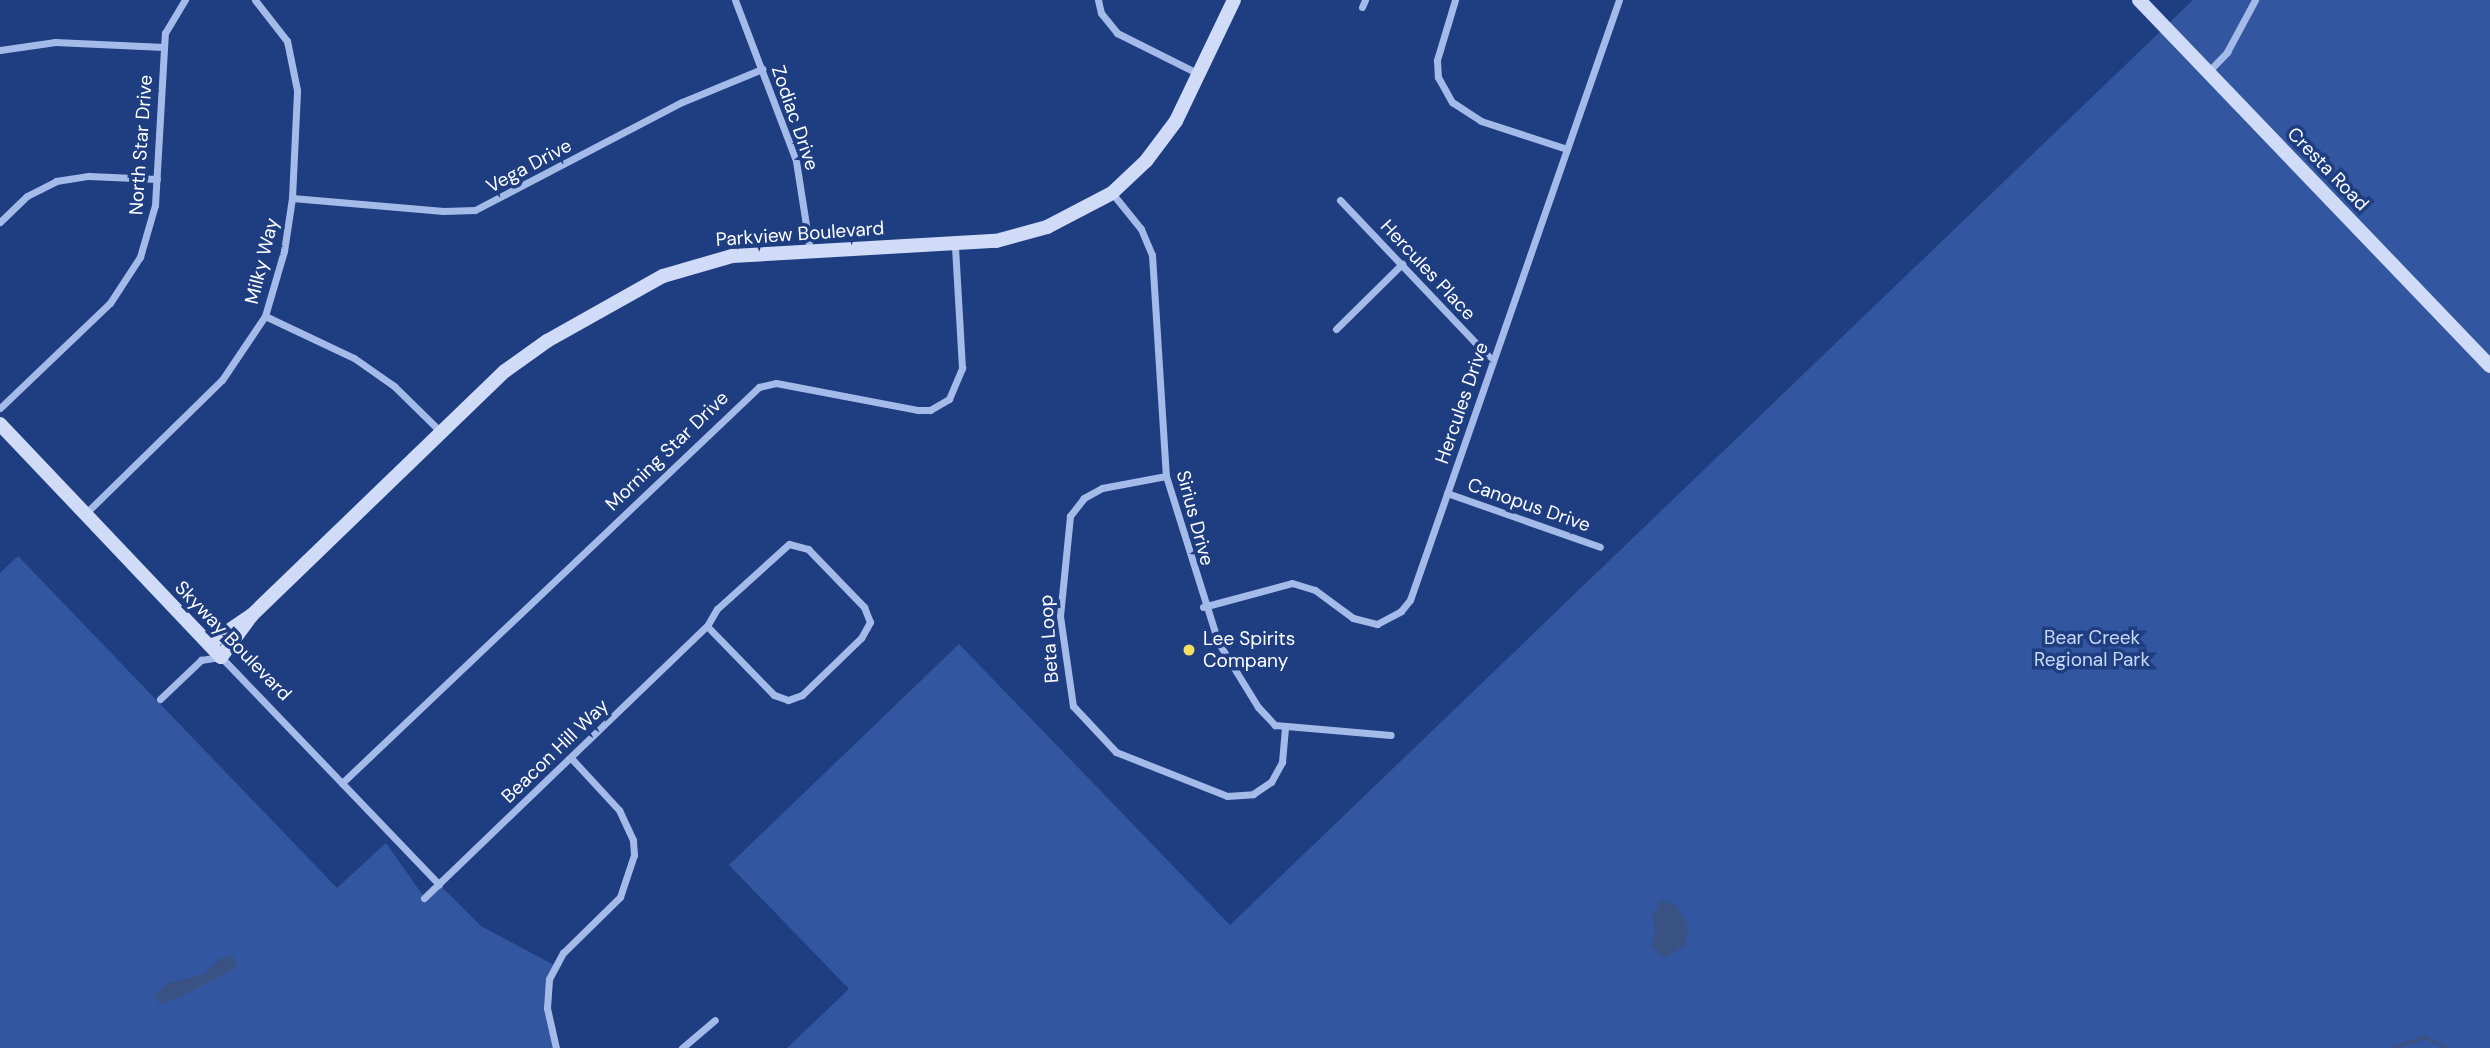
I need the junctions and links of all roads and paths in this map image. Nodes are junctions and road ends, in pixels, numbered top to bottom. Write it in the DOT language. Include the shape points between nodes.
graph roads {
  1 [pos="185,0"];
  2 [pos="255,0"];
  3 [pos="735,0"];
  4 [pos="1098,0"];
  5 [pos="1234,0"];
  6 [pos="1455,0"];
  7 [pos="1619,0"];
  8 [pos="2139,0"];
  9 [pos="2255,0"];
  10 [pos="164,47"];
  11 [pos="0,50"];
  12 [pos="762,69"];
  13 [pos="2208,72"];
  14 [pos="1199,74"];
  15 [pos="1567,149"];
  16 [pos="157,179"];
  17 [pos="1112,193"];
  18 [pos="292,198"];
  19 [pos="1340,200"];
  20 [pos="0,222"];
  21 [pos="955,245"];
  22 [pos="810,250"];
  23 [pos="1402,264"];
  24 [pos="265,316"];
  25 [pos="1336,329"];
  26 [pos="1493,361"];
  27 [pos="2490,366"];
  28 [pos="0,408"];
  29 [pos="0,424"];
  30 [pos="441,432"];
  31 [pos="1166,476"];
  32 [pos="1447,493"];
  33 [pos="86,513"];
  34 [pos="1600,547"];
  35 [pos="1203,607"];
  36 [pos="251,615"];
  37 [pos="707,626"];
  38 [pos="209,644"];
  39 [pos="221,657"];
  40 [pos="160,699"];
  41 [pos="1285,728"];
  42 [pos="1391,735"];
  43 [pos="571,758"];
  44 [pos="342,783"];
  45 [pos="439,884"];
  46 [pos="424,898"];
  47 [pos="715,1020"];
  48 [pos="556,1048"];
  49 [pos="682,1048"];
  1 -- 10 [label="street, North Star Drive" via="170,20"];
  2 -- 18 [label="street, Milky Way" via="287,41 296,73"];
  3 -- 12 [label="street, Zodiac Drive"];
  4 -- 14 [label="street" via="1101,13 1117,33"];
  5 -- 14 [label="street, Parkview Boulevard"];
  6 -- 15 [label="street" via="1439,46 1438,77 1452,102 1481,121"];
  7 -- 15 [label="street, Hercules Drive"];
  8 -- 13 [label="street, Cresta Road"];
  9 -- 13 [label="street" via="2227,52"];
  10 -- 11 [label="street" via="55,42"];
  10 -- 16 [label="street, North Star Drive"];
  12 -- 18 [label="street, Vega Drive" via="682,102 475,210"];
  12 -- 22 [label="street, Zodiac Drive" via="799,169"];
  13 -- 27 [label="street, Cresta Road"];
  14 -- 17 [label="street, Parkview Boulevard" via="1161,144"];
  15 -- 26 [label="street, Hercules Drive"];
  16 -- 20 [label="street" via="89,176 56,181 27,196"];
  16 -- 28 [label="street, North Star Drive" via="146,240 122,287"];
  17 -- 21 [label="street, Parkview Boulevard" via="1035,231"];
  17 -- 31 [label="street, Sirius Drive" via="1141,229 1152,255"];
  18 -- 24 [label="street, Milky Way" via="284,251"];
  19 -- 23 [label="street, Hercules Place"];
  21 -- 22 [label="street, Parkview Boulevard"];
  21 -- 44 [label="street, Morning Star Drive" via="962,368 949,399 930,410 918,410 776,383 759,387"];
  22 -- 30 [label="street, Parkview Boulevard" via="709,259 663,276 525,355"];
  23 -- 25 [label="street"];
  23 -- 26 [label="street, Hercules Place"];
  24 -- 30 [label="street" via="354,358 394,386"];
  24 -- 33 [label="street, Milky Way" via="222,380"];
  26 -- 32 [label="street, Hercules Drive"];
  29 -- 33 [label="street, Skyway Boulevard"];
  30 -- 36 [label="street, Parkview Boulevard"];
  31 -- 35 [label="street, Sirius Drive"];
  31 -- 41 [label="street, Beta Loop" via="1102,488 1084,498 1070,516 1060,616 1073,706 1116,752 1241,797 1263,789 1278,773"];
  32 -- 34 [label="street, Canopus Drive"];
  32 -- 35 [label="street, Hercules Drive" via="1410,600 1390,618 1365,622 1315,590 1292,583"];
  33 -- 38 [label="street, Skyway Boulevard"];
  35 -- 41 [label="street, Sirius Drive" via="1218,642 1258,707"];
  36 -- 38 [label="street, Parkview Boulevard"];
  36 -- 39 [label="street, Parkview Boulevard"];
  37 -- 37 [label="street, Beacon Hill Way" via="717,609 789,544 808,549 863,607 870,622 861,638 802,695 788,700 774,695"];
  37 -- 43 [label="street, Beacon Hill Way"];
  38 -- 39 [label="street, Skyway Boulevard"];
  39 -- 40 [label="street" via="201,660"];
  39 -- 44 [label="street, Skyway Boulevard"];
  41 -- 42 [label="street"];
  43 -- 45 [label="street, Beacon Hill Way"];
  43 -- 48 [label="street" via="620,810 633,840 634,855 620,897 563,953 549,979 547,1008"];
  44 -- 45 [label="street, Skyway Boulevard"];
  45 -- 46 [label="street, Beacon Hill Way"];
  47 -- 49 [label="street"];
}
